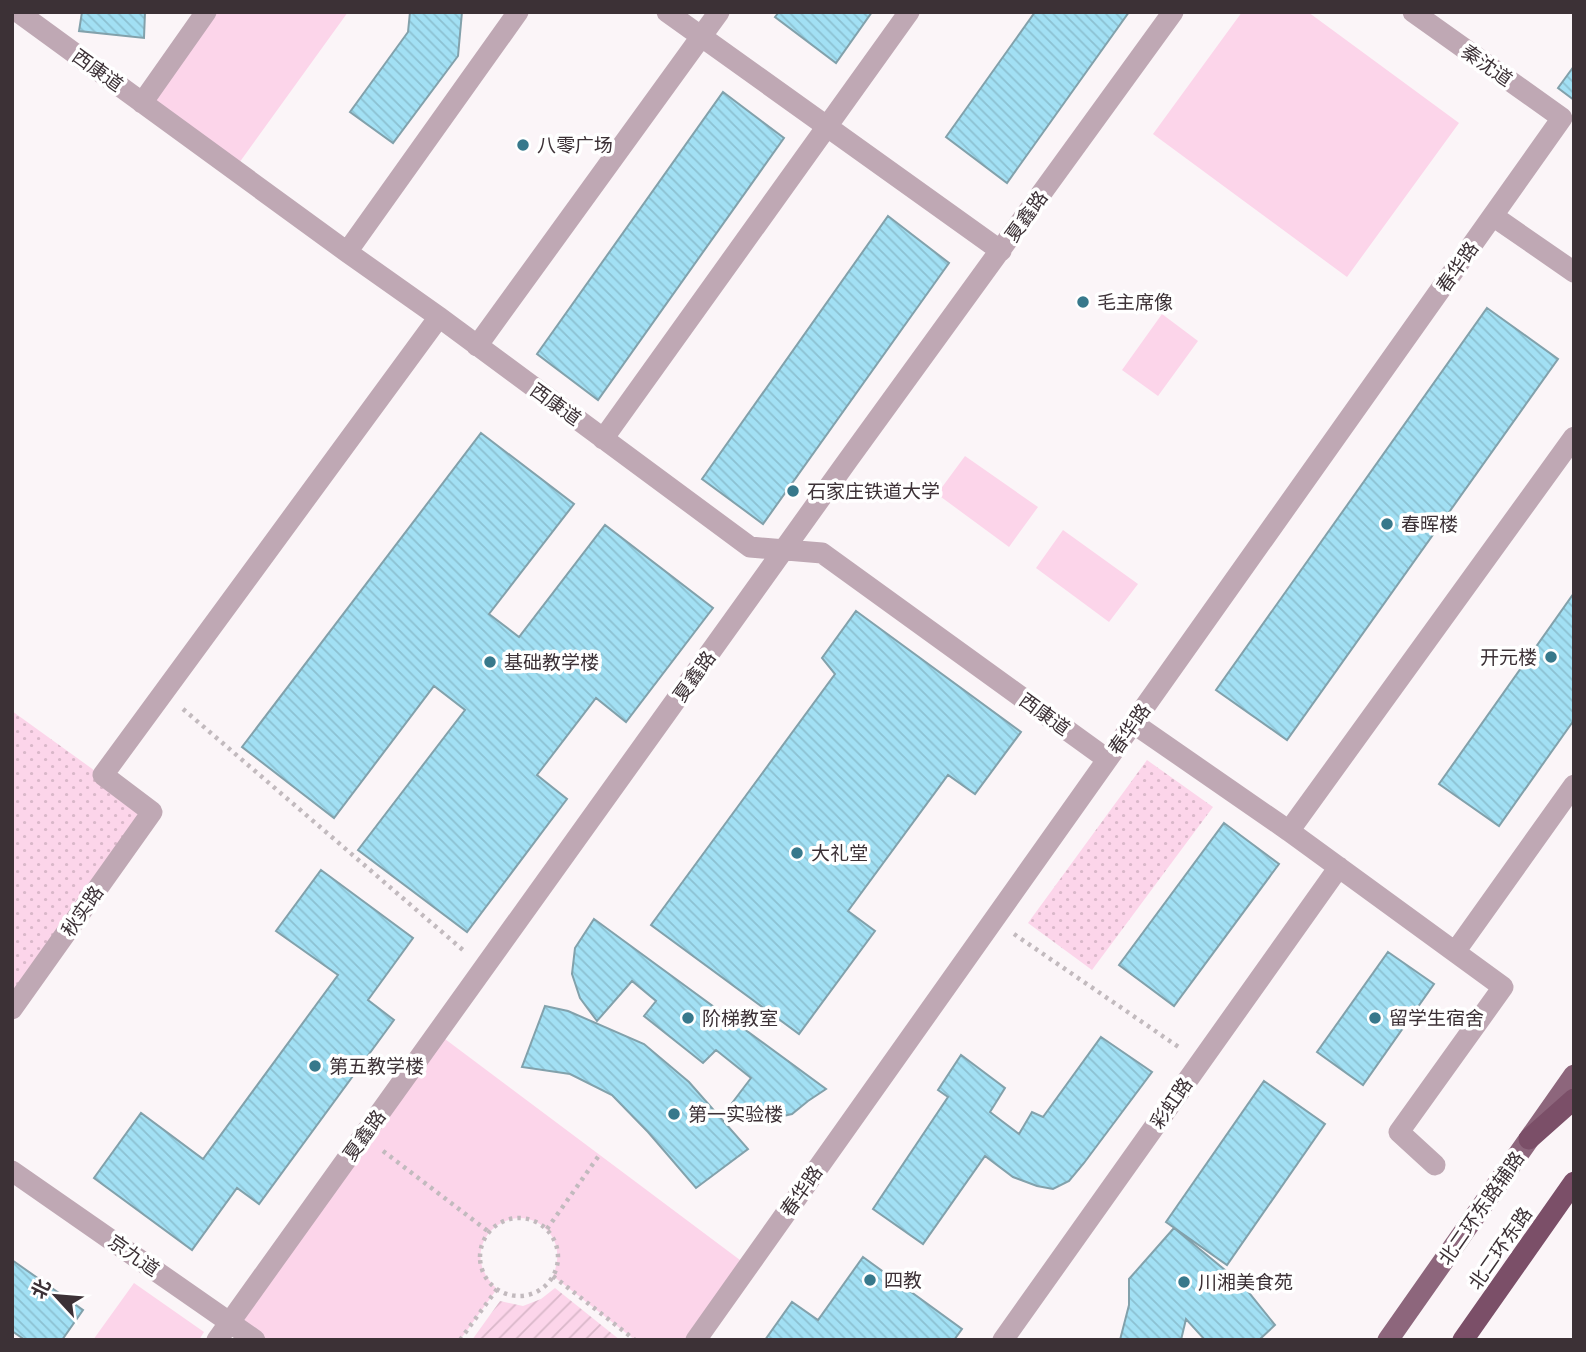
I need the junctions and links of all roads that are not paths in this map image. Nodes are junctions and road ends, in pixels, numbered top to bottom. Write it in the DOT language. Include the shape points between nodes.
graph roads {
  1 [pos="206,12"];
  2 [pos="518,12"];
  3 [pos="667,12"];
  4 [pos="719,12"];
  5 [pos="909,12"];
  6 [pos="1173,12"];
  7 [pos="1413,12"];
  8 [pos="28,15"];
  9 [pos="701,37"];
  10 [pos="142,103"];
  11 [pos="1562,118"];
  12 [pos="827,127"];
  13 [pos="1493,216"];
  14 [pos="1001,251"];
  15 [pos="347,252"];
  16 [pos="1574,272"];
  17 [pos="439,317"];
  18 [pos="477,346"];
  19 [pos="1574,437"];
  20 [pos="604,439"];
  21 [pos="784,550"];
  22 [pos="1133,723"];
  23 [pos="1107,759"];
  24 [pos="1574,785"];
  25 [pos="1289,831"];
  26 [pos="1339,867"];
  27 [pos="1455,952"];
  28 [pos="12,1009"];
  29 [pos="1574,1075"];
  30 [pos="1574,1098"];
  31 [pos="1529,1139"];
  32 [pos="1435,1165"];
  33 [pos="12,1171"];
  34 [pos="1574,1182"];
  35 [pos="230,1322"];
  36 [pos="217,1340"];
  37 [pos="255,1340"];
  38 [pos="696,1340"];
  39 [pos="1003,1340"];
  40 [pos="1388,1340"];
  41 [pos="1463,1340"];
  1 -- 10 [label="street"];
  2 -- 15 [label="street"];
  3 -- 9 [label="street"];
  4 -- 9 [label="street"];
  5 -- 12 [label="street"];
  6 -- 14 [label="street, 夏鑫路"];
  7 -- 11 [label="street, 秦沈道"];
  8 -- 10 [label="street, 西康道"];
  9 -- 12 [label="street"];
  9 -- 18 [label="street"];
  10 -- 15 [label="street, 西康道"];
  11 -- 13 [label="street, 春华路"];
  12 -- 14 [label="street"];
  12 -- 20 [label="street"];
  13 -- 16 [label="street"];
  13 -- 22 [label="street, 春华路"];
  14 -- 21 [label="street, 夏鑫路"];
  15 -- 17 [label="street, 西康道"];
  17 -- 18 [label="street, 西康道"];
  17 -- 28 [label="street, 秋实路" via="103,775 152,812"];
  18 -- 20 [label="street, 西康道"];
  19 -- 25 [label="street"];
  20 -- 21 [label="street, 西康道" via="750,547"];
  21 -- 23 [label="street, 西康道" via="822,553"];
  21 -- 35 [label="street, 夏鑫路"];
  22 -- 23 [label="street, 春华路"];
  22 -- 25 [label="street"];
  23 -- 38 [label="street, 春华路"];
  24 -- 27 [label="street"];
  25 -- 26 [label="street"];
  26 -- 27 [label="street"];
  26 -- 39 [label="street, 彩虹路"];
  27 -- 32 [label="street" via="1503,987 1399,1132"];
  29 -- 31 [label="main road, 北二环东路辅路"];
  30 -- 31 [label="highway"];
  31 -- 40 [label="main road, 北二环东路辅路"];
  33 -- 35 [label="street, 京九道"];
  34 -- 41 [label="highway, 北二环东路"];
  35 -- 36 [label="street, 夏鑫路"];
  35 -- 37 [label="street, 京九道"];
}
